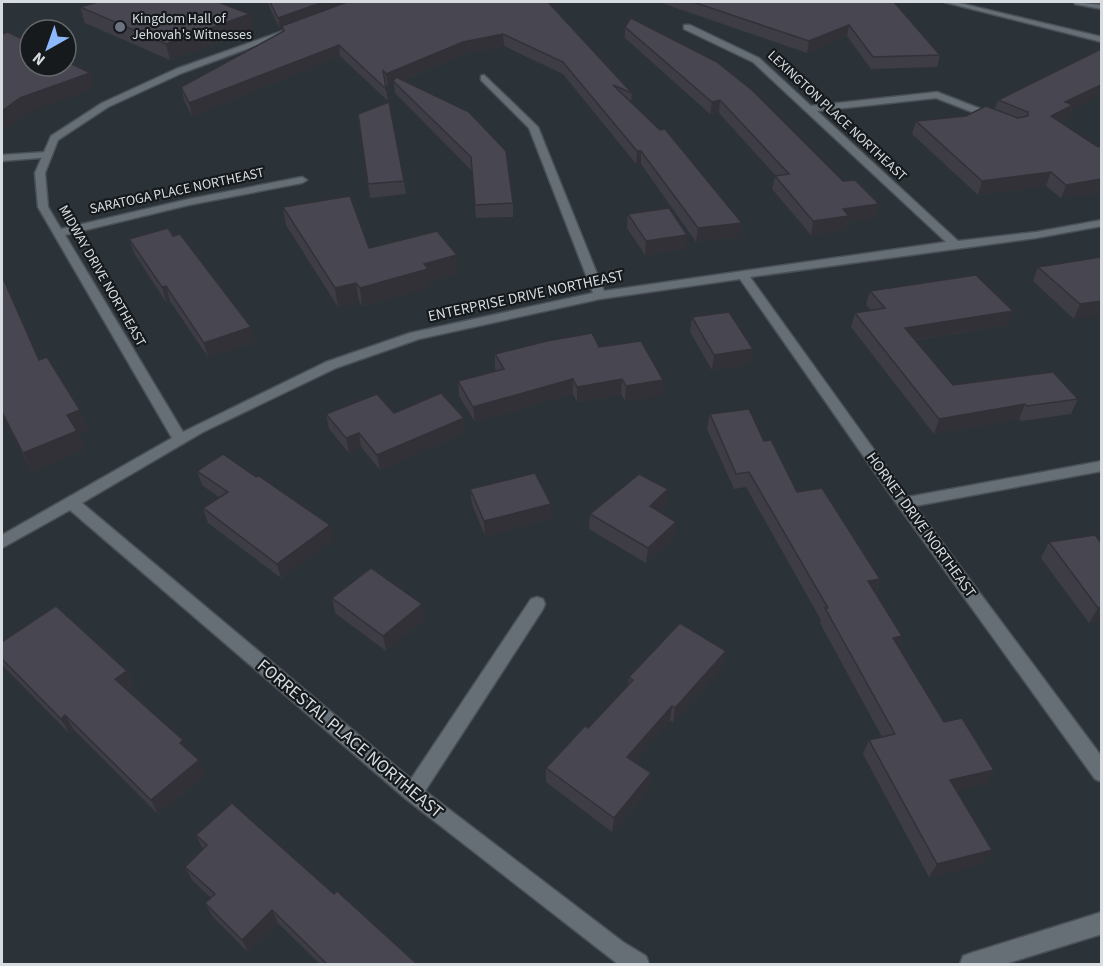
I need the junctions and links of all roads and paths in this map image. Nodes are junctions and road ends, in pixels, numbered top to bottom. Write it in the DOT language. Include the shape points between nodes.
graph roads {
  1 [pos="948,2"];
  2 [pos="1078,2"];
  3 [pos="1101,7"];
  4 [pos="301,27"];
  5 [pos="687,27"];
  6 [pos="1101,40"];
  7 [pos="484,78"];
  8 [pos="810,109"];
  9 [pos="1008,123"];
  10 [pos="47,155"];
  11 [pos="2,158"];
  12 [pos="302,180"];
  13 [pos="1101,223"];
  14 [pos="58,233"];
  15 [pos="955,244"];
  16 [pos="743,275"];
  17 [pos="600,295"];
  18 [pos="180,439"];
  19 [pos="1101,466"];
  20 [pos="71,502"];
  21 [pos="904,503"];
  22 [pos="2,542"];
  23 [pos="537,604"];
  24 [pos="1101,774"];
  25 [pos="413,793"];
  26 [pos="1101,923"];
  27 [pos="638,964"];
  28 [pos="971,964"];
  1 -- 6 [label="street"];
  2 -- 3 [label="street"];
  4 -- 10 [label="street, MIDWAY DRIVE NORTHEAST" via="178,71 105,105 54,138"];
  5 -- 8 [label="street, LEXINGTON PLACE NORTHEAST" via="756,60"];
  7 -- 17 [label="street" via="533,127"];
  8 -- 9 [label="street" via="937,95"];
  8 -- 15 [label="street, LEXINGTON PLACE NORTHEAST"];
  10 -- 11 [label="street"];
  10 -- 14 [label="street, MIDWAY DRIVE NORTHEAST" via="40,172 43,207"];
  12 -- 14 [label="street, SARATOGA PLACE NORTHEAST" via="189,201"];
  13 -- 15 [label="street, ENTERPRISE DRIVE NORTHEAST"];
  14 -- 18 [label="street, MIDWAY DRIVE NORTHEAST"];
  15 -- 16 [label="street, ENTERPRISE DRIVE NORTHEAST"];
  16 -- 17 [label="street, ENTERPRISE DRIVE NORTHEAST"];
  16 -- 21 [label="street, HORNET DRIVE NORTHEAST"];
  17 -- 18 [label="street, ENTERPRISE DRIVE NORTHEAST" via="415,336 332,366"];
  18 -- 20 [label="street, ENTERPRISE DRIVE NORTHEAST"];
  19 -- 21 [label="street"];
  20 -- 22 [label="street, ENTERPRISE DRIVE NORTHEAST"];
  20 -- 25 [label="street, FORRESTAL PLACE NORTHEAST"];
  21 -- 24 [label="street, HORNET DRIVE NORTHEAST"];
  23 -- 25 [label="street"];
  25 -- 27 [label="street, FORRESTAL PLACE NORTHEAST"];
  26 -- 28 [label="street"];
}
